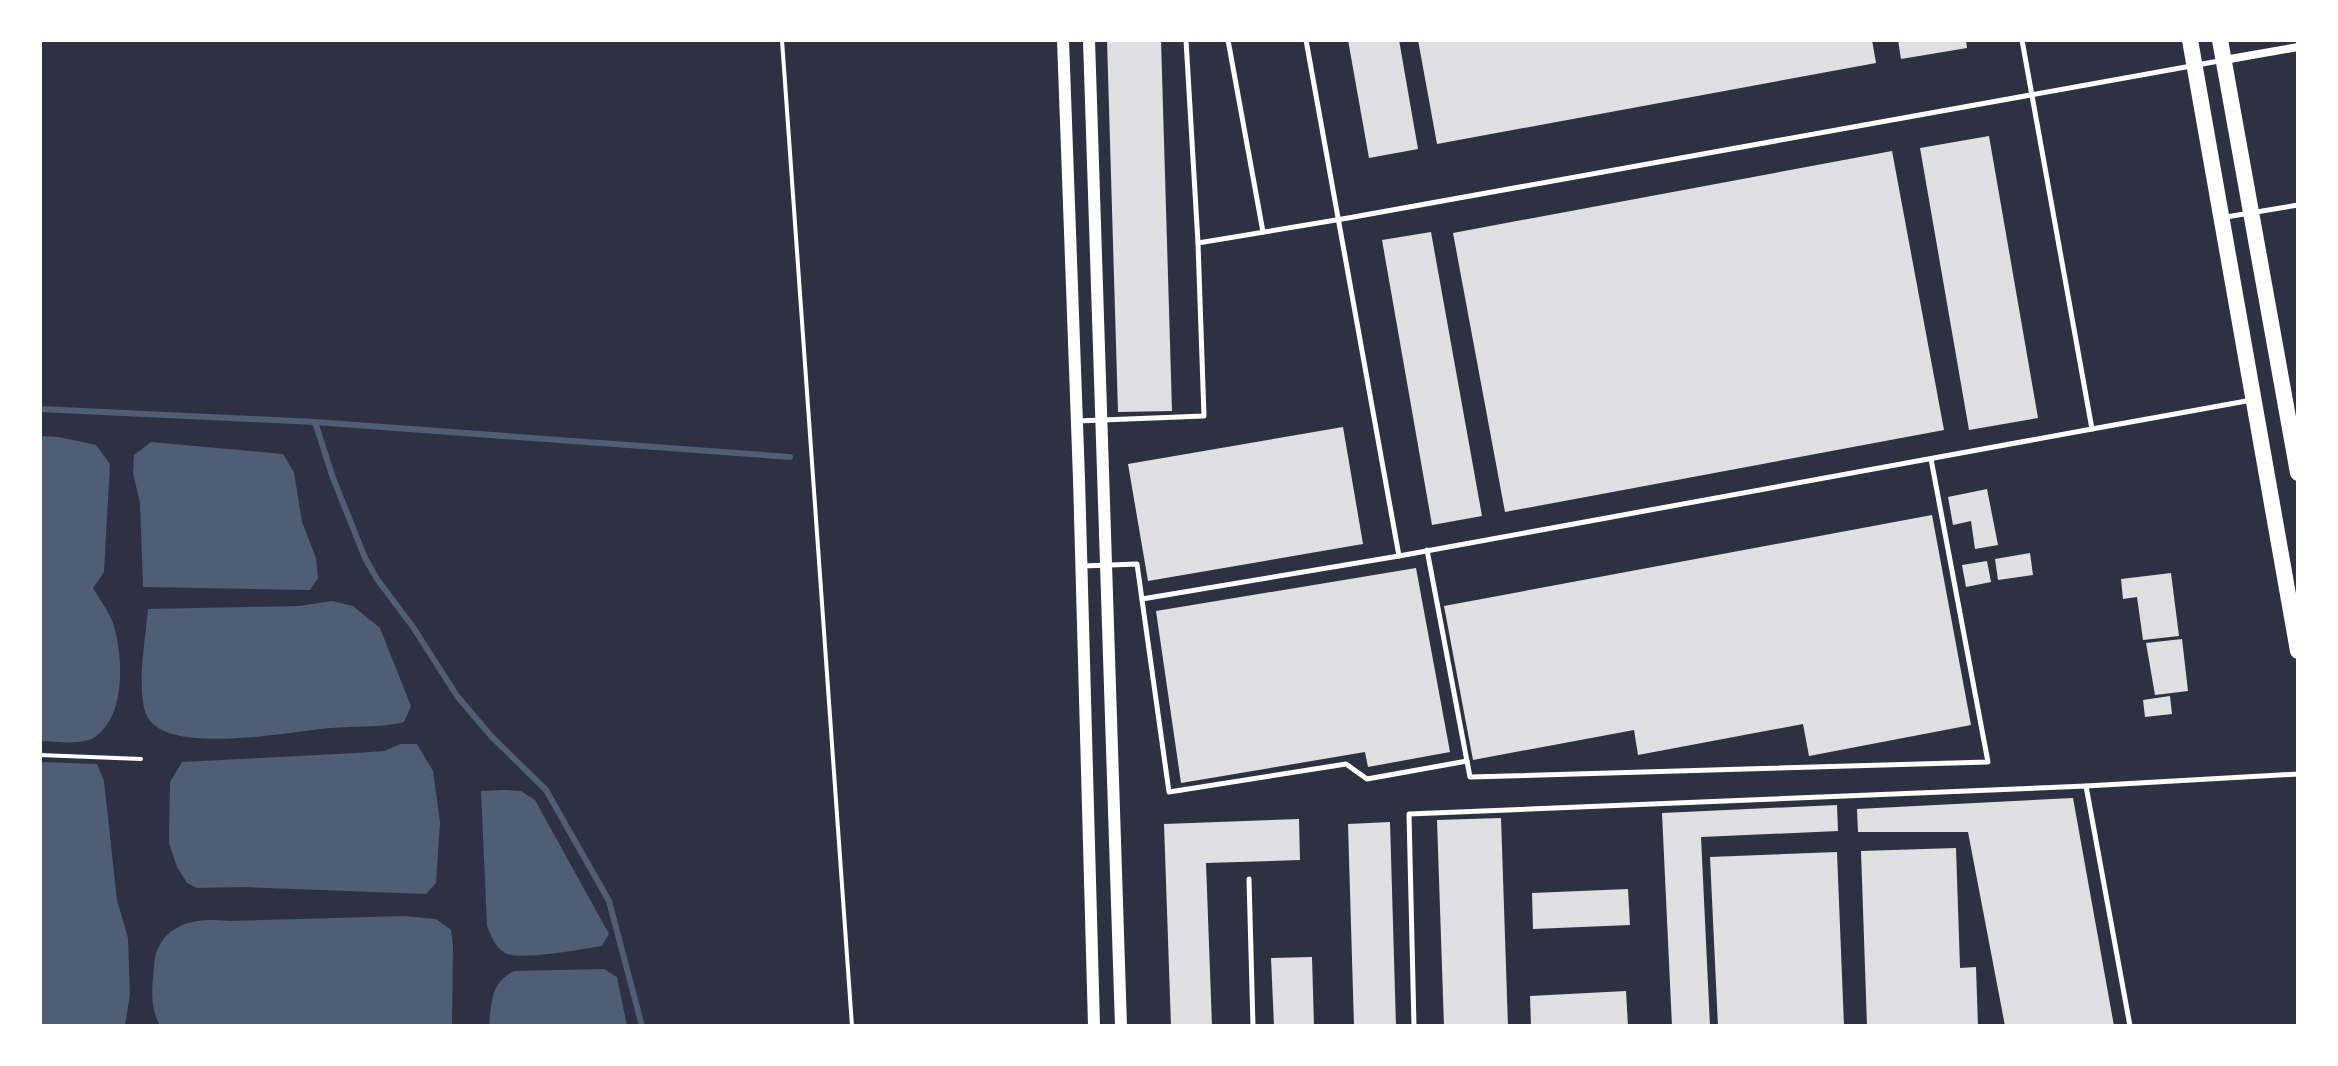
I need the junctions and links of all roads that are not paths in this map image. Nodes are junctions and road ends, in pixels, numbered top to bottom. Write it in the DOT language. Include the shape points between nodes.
graph roads {
  1 [pos="1063,40"];
  2 [pos="1089,40"];
  3 [pos="1186,40"];
  4 [pos="1228,40"];
  5 [pos="1306,40"];
  6 [pos="2022,40"];
  7 [pos="2190,40"];
  8 [pos="2220,40"];
  9 [pos="2298,47"];
  10 [pos="2224,60"];
  11 [pos="2195,66"];
  12 [pos="2032,96"];
  13 [pos="2298,205"];
  14 [pos="2252,213"];
  15 [pos="2221,218"];
  16 [pos="1338,220"];
  17 [pos="1263,232"];
  18 [pos="1198,243"];
  19 [pos="2253,400"];
  20 [pos="1101,420"];
  21 [pos="1077,421"];
  22 [pos="2092,429"];
  23 [pos="1931,459"];
  24 [pos="2298,473"];
  25 [pos="1427,550"];
  26 [pos="1399,556"];
  27 [pos="1106,565"];
  28 [pos="1081,566"];
  29 [pos="1142,599"];
  30 [pos="2298,651"];
  31 [pos="1467,761"];
  32 [pos="2298,774"];
  33 [pos="2086,786"];
  34 [pos="1249,879"];
  35 [pos="1094,1026"];
  36 [pos="1121,1026"];
  37 [pos="1253,1026"];
  38 [pos="1414,1026"];
  39 [pos="2130,1026"];
  1 -- 21 [label="street"];
  2 -- 20 [label="street"];
  3 -- 18 [label="lane"];
  4 -- 17 [label="lane"];
  5 -- 16 [label="lane"];
  6 -- 12 [label="lane"];
  7 -- 11 [label="main road"];
  8 -- 10 [label="main road"];
  9 -- 10 [label="street"];
  10 -- 11 [label="lane"];
  10 -- 14 [label="main road"];
  11 -- 12 [label="lane"];
  11 -- 15 [label="main road"];
  12 -- 16 [label="lane"];
  12 -- 22 [label="lane"];
  13 -- 14 [label="lane"];
  14 -- 15 [label="lane"];
  14 -- 24 [label="main road"];
  15 -- 19 [label="main road"];
  16 -- 17 [label="lane"];
  16 -- 26 [label="lane"];
  17 -- 18 [label="lane"];
  18 -- 20 [label="lane" via="1204,416"];
  19 -- 22 [label="lane"];
  19 -- 30 [label="main road"];
  20 -- 21 [label="lane"];
  20 -- 27 [label="street"];
  21 -- 28 [label="street"];
  22 -- 23 [label="lane"];
  23 -- 25 [label="lane"];
  23 -- 31 [label="lane" via="1988,762 1470,777"];
  25 -- 26 [label="lane"];
  25 -- 31 [label="lane"];
  26 -- 29 [label="lane"];
  27 -- 28 [label="lane"];
  27 -- 29 [label="lane" via="1137,564"];
  27 -- 36 [label="street"];
  28 -- 35 [label="street"];
  29 -- 31 [label="lane" via="1169,792 1346,764 1367,779"];
  32 -- 33 [label="lane"];
  33 -- 38 [label="lane" via="1409,814"];
  33 -- 39 [label="lane"];
  34 -- 37 [label="lane"];
}
